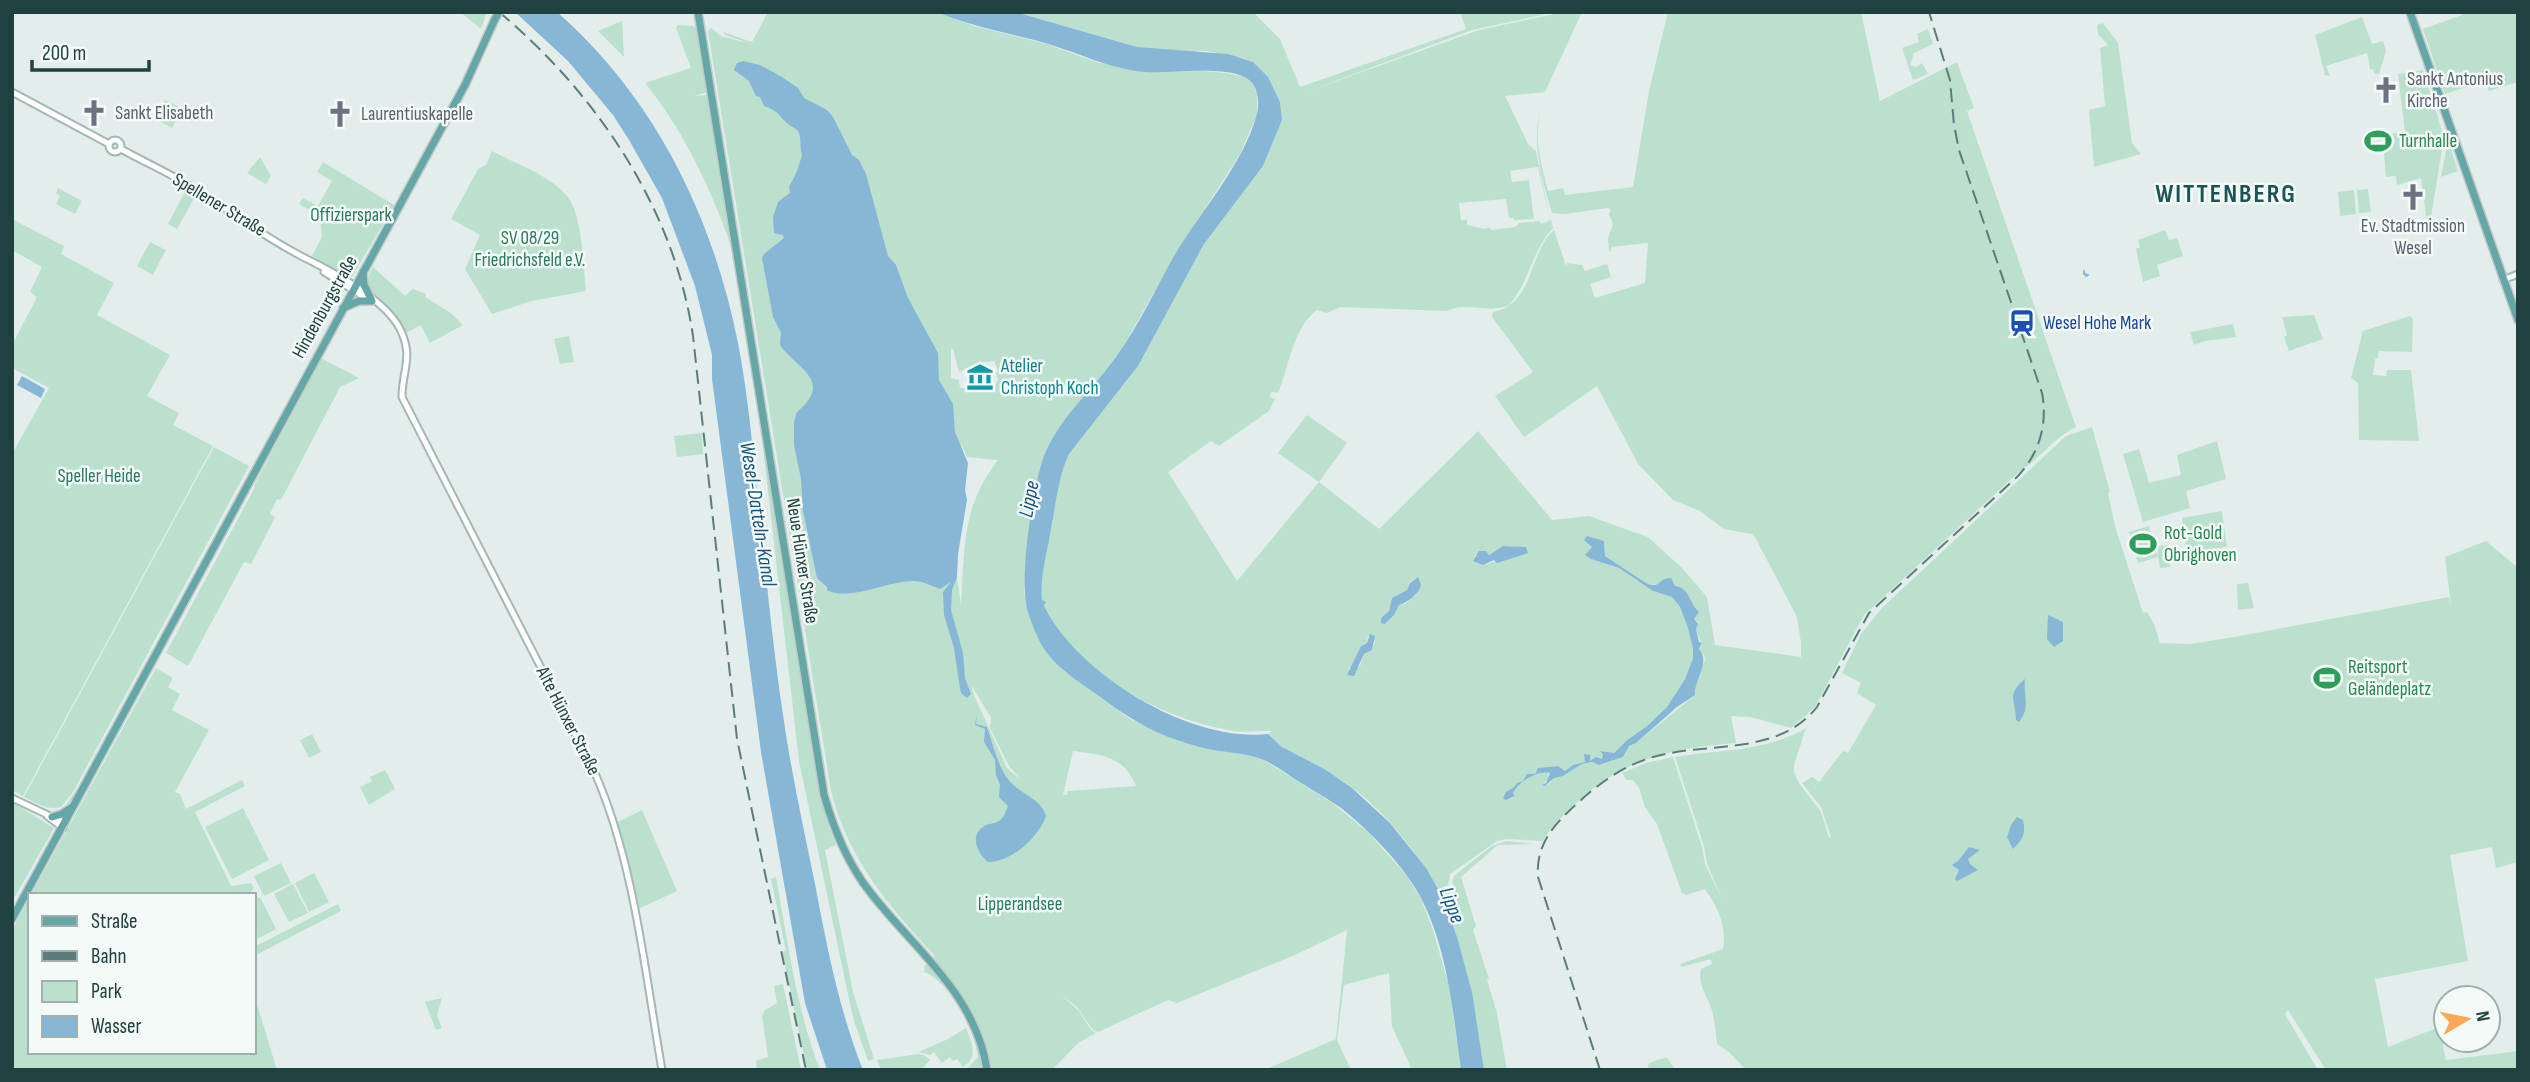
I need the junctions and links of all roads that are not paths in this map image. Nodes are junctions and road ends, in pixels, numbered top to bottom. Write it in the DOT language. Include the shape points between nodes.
graph roads {
  1 [pos="698,12"];
  2 [pos="2410,12"];
  3 [pos="497,16"];
  4 [pos="12,92"];
  5 [pos="363,271"];
  6 [pos="2518,274"];
  7 [pos="2503,279"];
  8 [pos="353,288"];
  9 [pos="372,301"];
  10 [pos="342,309"];
  11 [pos="2518,320"];
  12 [pos="402,397"];
  13 [pos="12,798"];
  14 [pos="75,805"];
  15 [pos="50,817"];
  16 [pos="64,826"];
  17 [pos="12,919"];
  18 [pos="662,1070"];
  19 [pos="987,1070"];
  1 -- 19 [label="main road, Neue Hünxer Straße" via="824,795 840,842 858,875 963,1004 979,1036"];
  2 -- 7 [label="main road"];
  3 -- 5 [label="main road, Hindenburgstraße" via="465,85"];
  4 -- 8 [label="street, Spellener Straße" via="109,144 117,140 121,149 193,188"];
  5 -- 8 [label="main road, Hindenburgstraße"];
  5 -- 9 [label="main road"];
  6 -- 7 [label="street"];
  7 -- 11 [label="main road"];
  8 -- 9 [label="street, Spellener Straße"];
  8 -- 10 [label="main road, Hindenburgstraße"];
  9 -- 10 [label="main road"];
  9 -- 12 [label="street, Spellener Straße" via="389,314 406,344"];
  10 -- 14 [label="main road, Hindenburgstraße"];
  12 -- 18 [label="street, Alte Hünxer Straße" via="608,803 627,873"];
  13 -- 15 [label="street"];
  14 -- 15 [label="main road"];
  14 -- 16 [label="main road, Hindenburgstraße"];
  15 -- 16 [label="street"];
  16 -- 17 [label="main road, Hindenburgstraße"];
}
